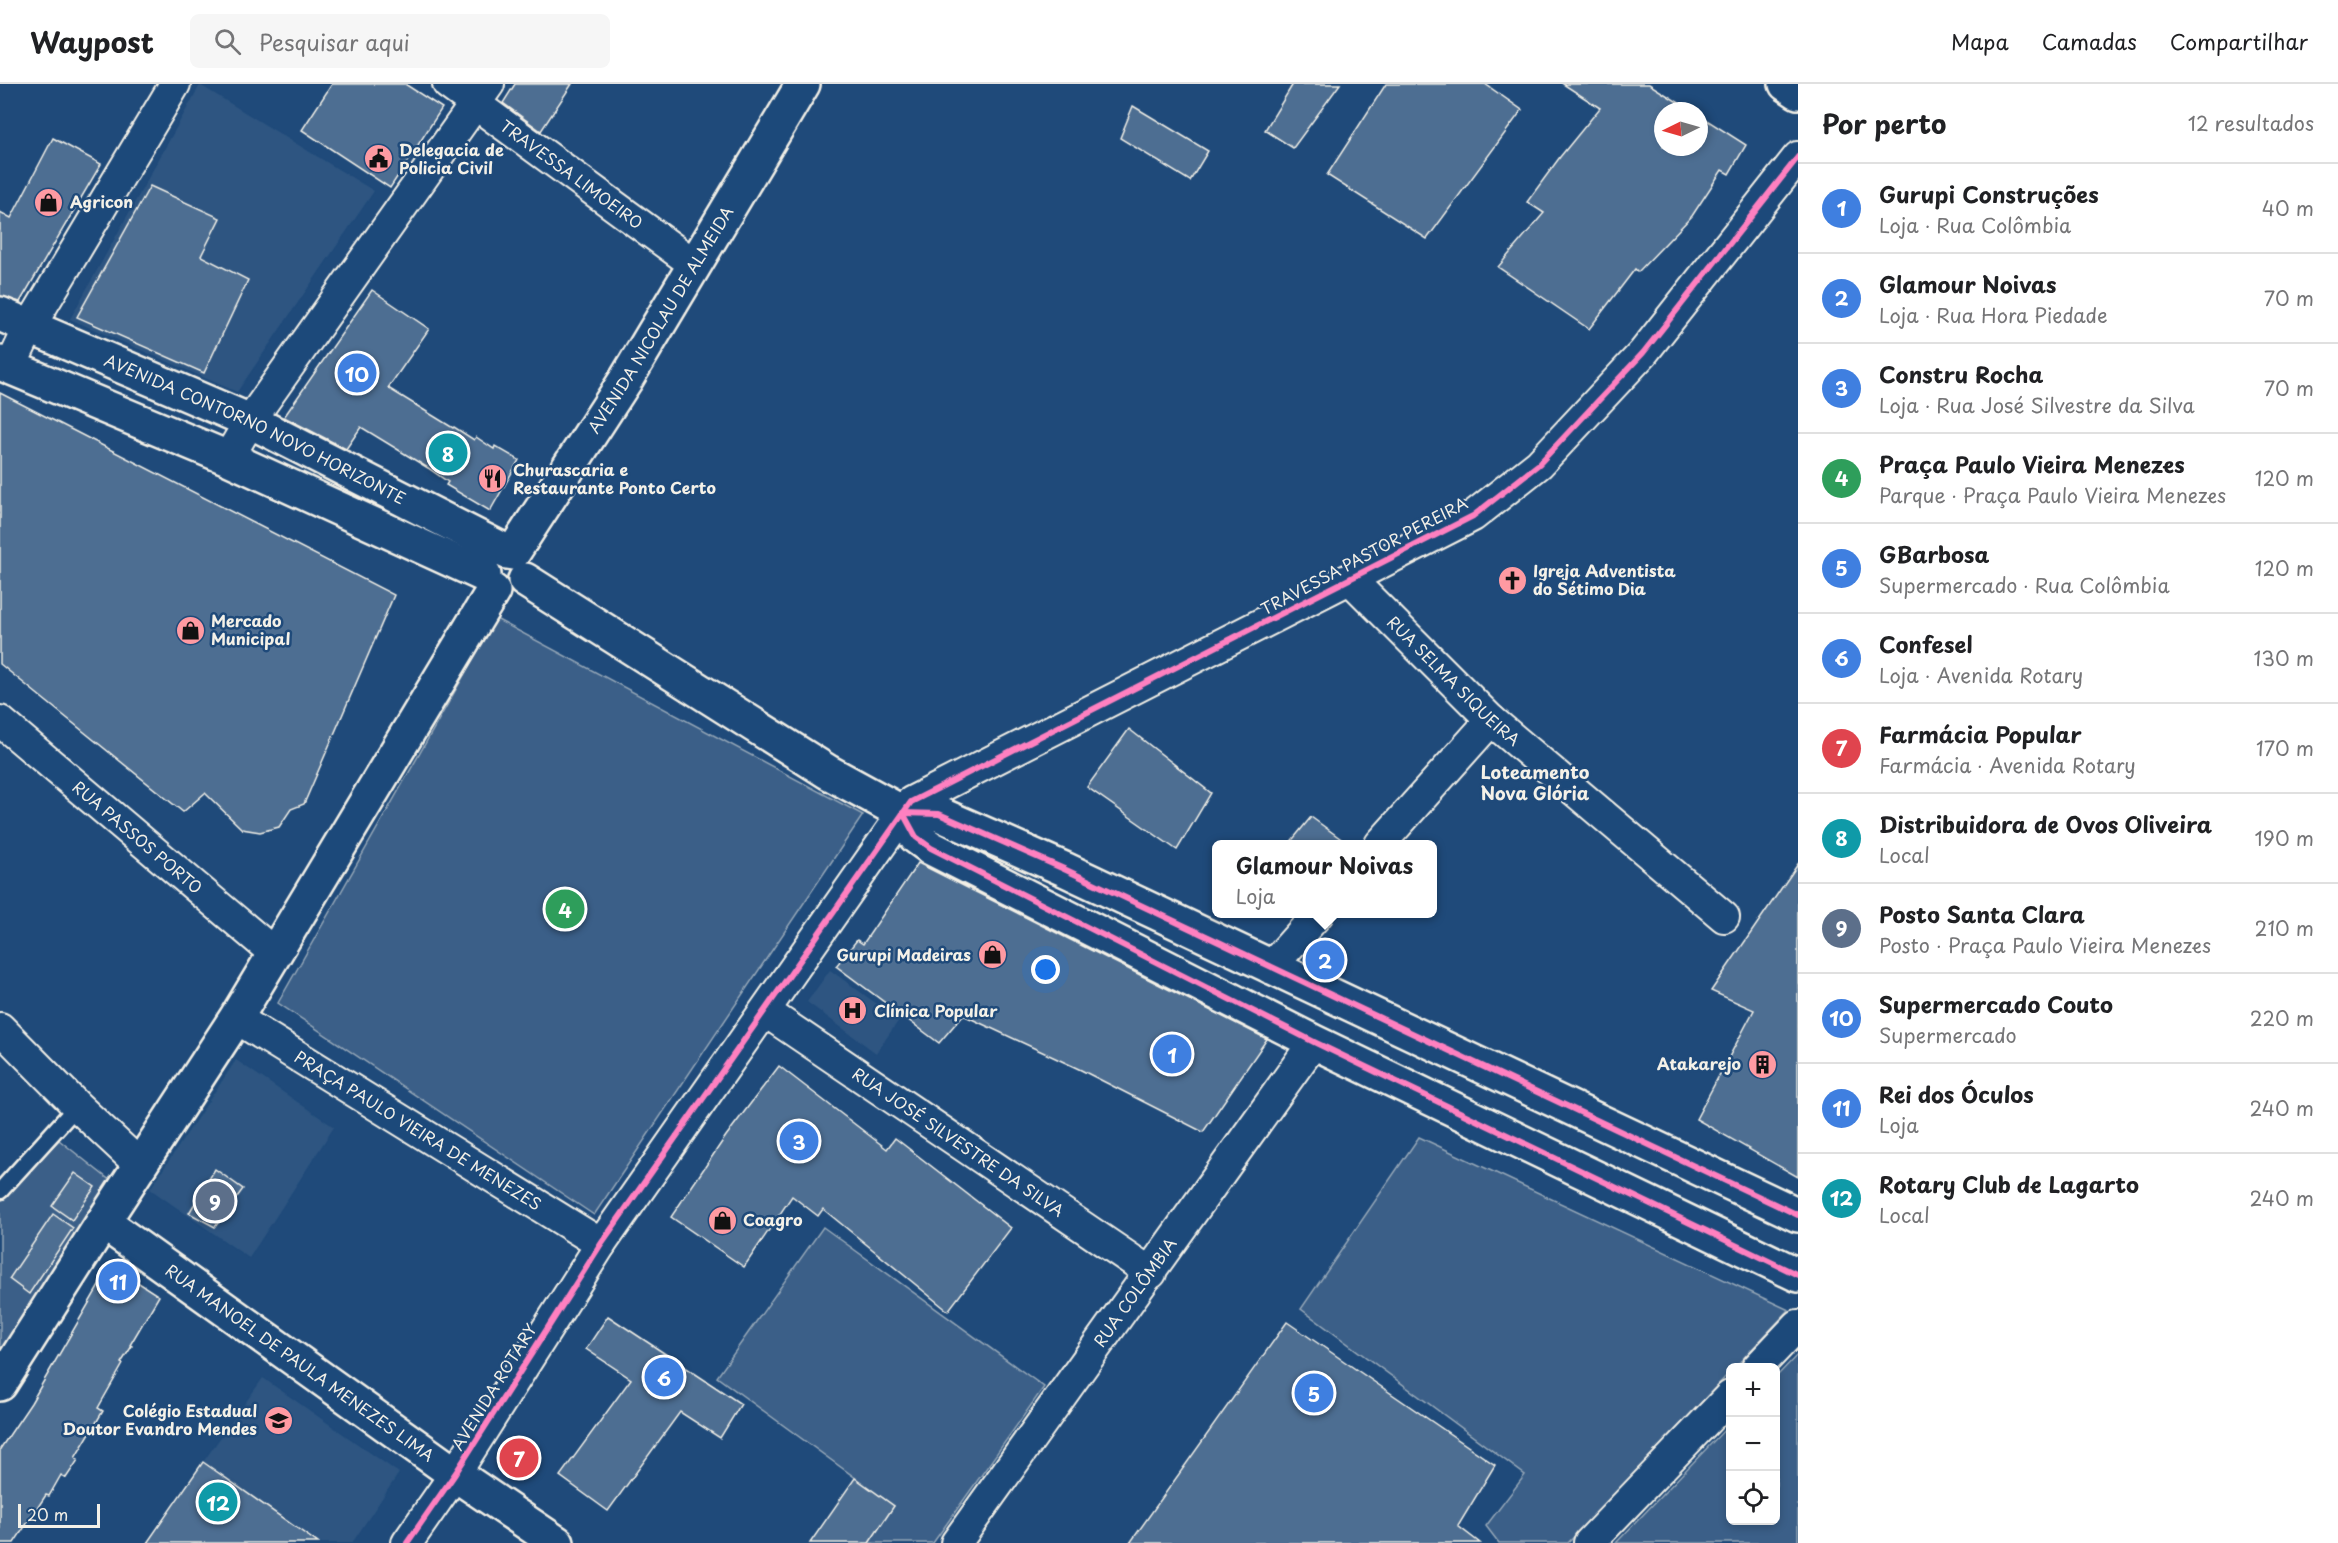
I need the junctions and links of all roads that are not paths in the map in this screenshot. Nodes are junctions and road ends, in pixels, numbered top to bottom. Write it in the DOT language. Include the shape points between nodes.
graph roads {
  1 [pos="175,84"];
  2 [pos="448,84"];
  3 [pos="803,84"];
  4 [pos="1786,84"];
  5 [pos="1798,92"];
  6 [pos="481,94"];
  7 [pos="1798,157"];
  8 [pos="694,264"];
  9 [pos="0,314"];
  10 [pos="29,328"];
  11 [pos="5,365"];
  12 [pos="250,421"];
  13 [pos="228,458"];
  14 [pos="515,562"];
  15 [pos="1351,580"];
  16 [pos="489,583"];
  17 [pos="1491,720"];
  18 [pos="0,721"];
  19 [pos="903,813"];
  20 [pos="1384,840"];
  21 [pos="1724,917"];
  22 [pos="1314,918"];
  23 [pos="274,953"];
  24 [pos="1270,968"];
  25 [pos="766,1012"];
  26 [pos="236,1018"];
  27 [pos="0,1028"];
  28 [pos="1314,1042"];
  29 [pos="77,1106"];
  30 [pos="140,1166"];
  31 [pos="0,1191"];
  32 [pos="1798,1215"];
  33 [pos="103,1222"];
  34 [pos="601,1244"];
  35 [pos="1150,1273"];
  36 [pos="1798,1275"];
  37 [pos="1798,1325"];
  38 [pos="1762,1363"];
  39 [pos="0,1384"];
  40 [pos="1726,1401"];
  41 [pos="455,1474"];
  42 [pos="407,1543"];
  43 [pos="558,1543"];
  44 [pos="956,1543"];
  45 [pos="1589,1543"];
  1 -- 10 [label="street"];
  2 -- 6 [label="street, TRAVESSA LIMOEIRO"];
  3 -- 8 [label="main road, AVENIDA NICOLAU DE ALMEIDA"];
  4 -- 5 [label="main road"];
  6 -- 8 [label="street, TRAVESSA LIMOEIRO"];
  6 -- 12 [label="street"];
  7 -- 15 [label="street, TRAVESSA PASTOR PEREIRA" via="1643,353 1539,464 1473,516"];
  8 -- 14 [label="main road, AVENIDA NICOLAU DE ALMEIDA"];
  9 -- 10 [label="main road, AVENIDA CONTORNO NOVO HORIZONTE"];
  10 -- 11 [label="street"];
  10 -- 12 [label="main road, AVENIDA CONTORNO NOVO HORIZONTE"];
  11 -- 13 [label="main road"];
  12 -- 13 [label="street"];
  12 -- 14 [label="main road, AVENIDA CONTORNO NOVO HORIZONTE"];
  13 -- 16 [label="main road"];
  14 -- 16 [label="main road" via="522,586 512,593 500,594"];
  14 -- 19 [label="main road, AVENIDA CONTORNO NOVO HORIZONTE" via="828,772"];
  15 -- 17 [label="street, RUA SELMA SIQUEIRA"];
  15 -- 19 [label="street, TRAVESSA PASTOR PEREIRA" via="911,802"];
  16 -- 23 [label="main road"];
  17 -- 20 [label="street"];
  17 -- 21 [label="street, RUA SELMA SIQUEIRA"];
  18 -- 23 [label="street, RUA PASSOS PORTO"];
  19 -- 24 [label="main road" via="939,814"];
  19 -- 25 [label="street, TRAVESSA PASTOR PEREIRA"];
  19 -- 28 [label="main road" via="916,837 931,848"];
  22 -- 24 [label="street"];
  23 -- 26 [label="main road"];
  24 -- 32 [label="main road"];
  25 -- 34 [label="street, AVENIDA ROTARY"];
  25 -- 35 [label="street, RUA JOSÉ SILVESTRE DA SILVA"];
  26 -- 30 [label="main road"];
  26 -- 34 [label="street, PRAÇA PAULO VIEIRA DE MENEZES"];
  27 -- 29 [label="street"];
  28 -- 35 [label="street, RUA COLÔMBIA"];
  28 -- 36 [label="main road"];
  29 -- 30 [label="street"];
  29 -- 31 [label="lane"];
  30 -- 33 [label="main road"];
  33 -- 39 [label="main road"];
  33 -- 41 [label="main road, RUA MANOEL DE PAULA MENEZES LIMA"];
  34 -- 41 [label="street, AVENIDA ROTARY"];
  35 -- 44 [label="street, RUA COLÔMBIA"];
  37 -- 38 [label="street"];
  40 -- 45 [label="street"];
  41 -- 42 [label="street, AVENIDA ROTARY"];
  41 -- 43 [label="main road, RUA MANOEL DE PAULA MENEZES LIMA"];
}
